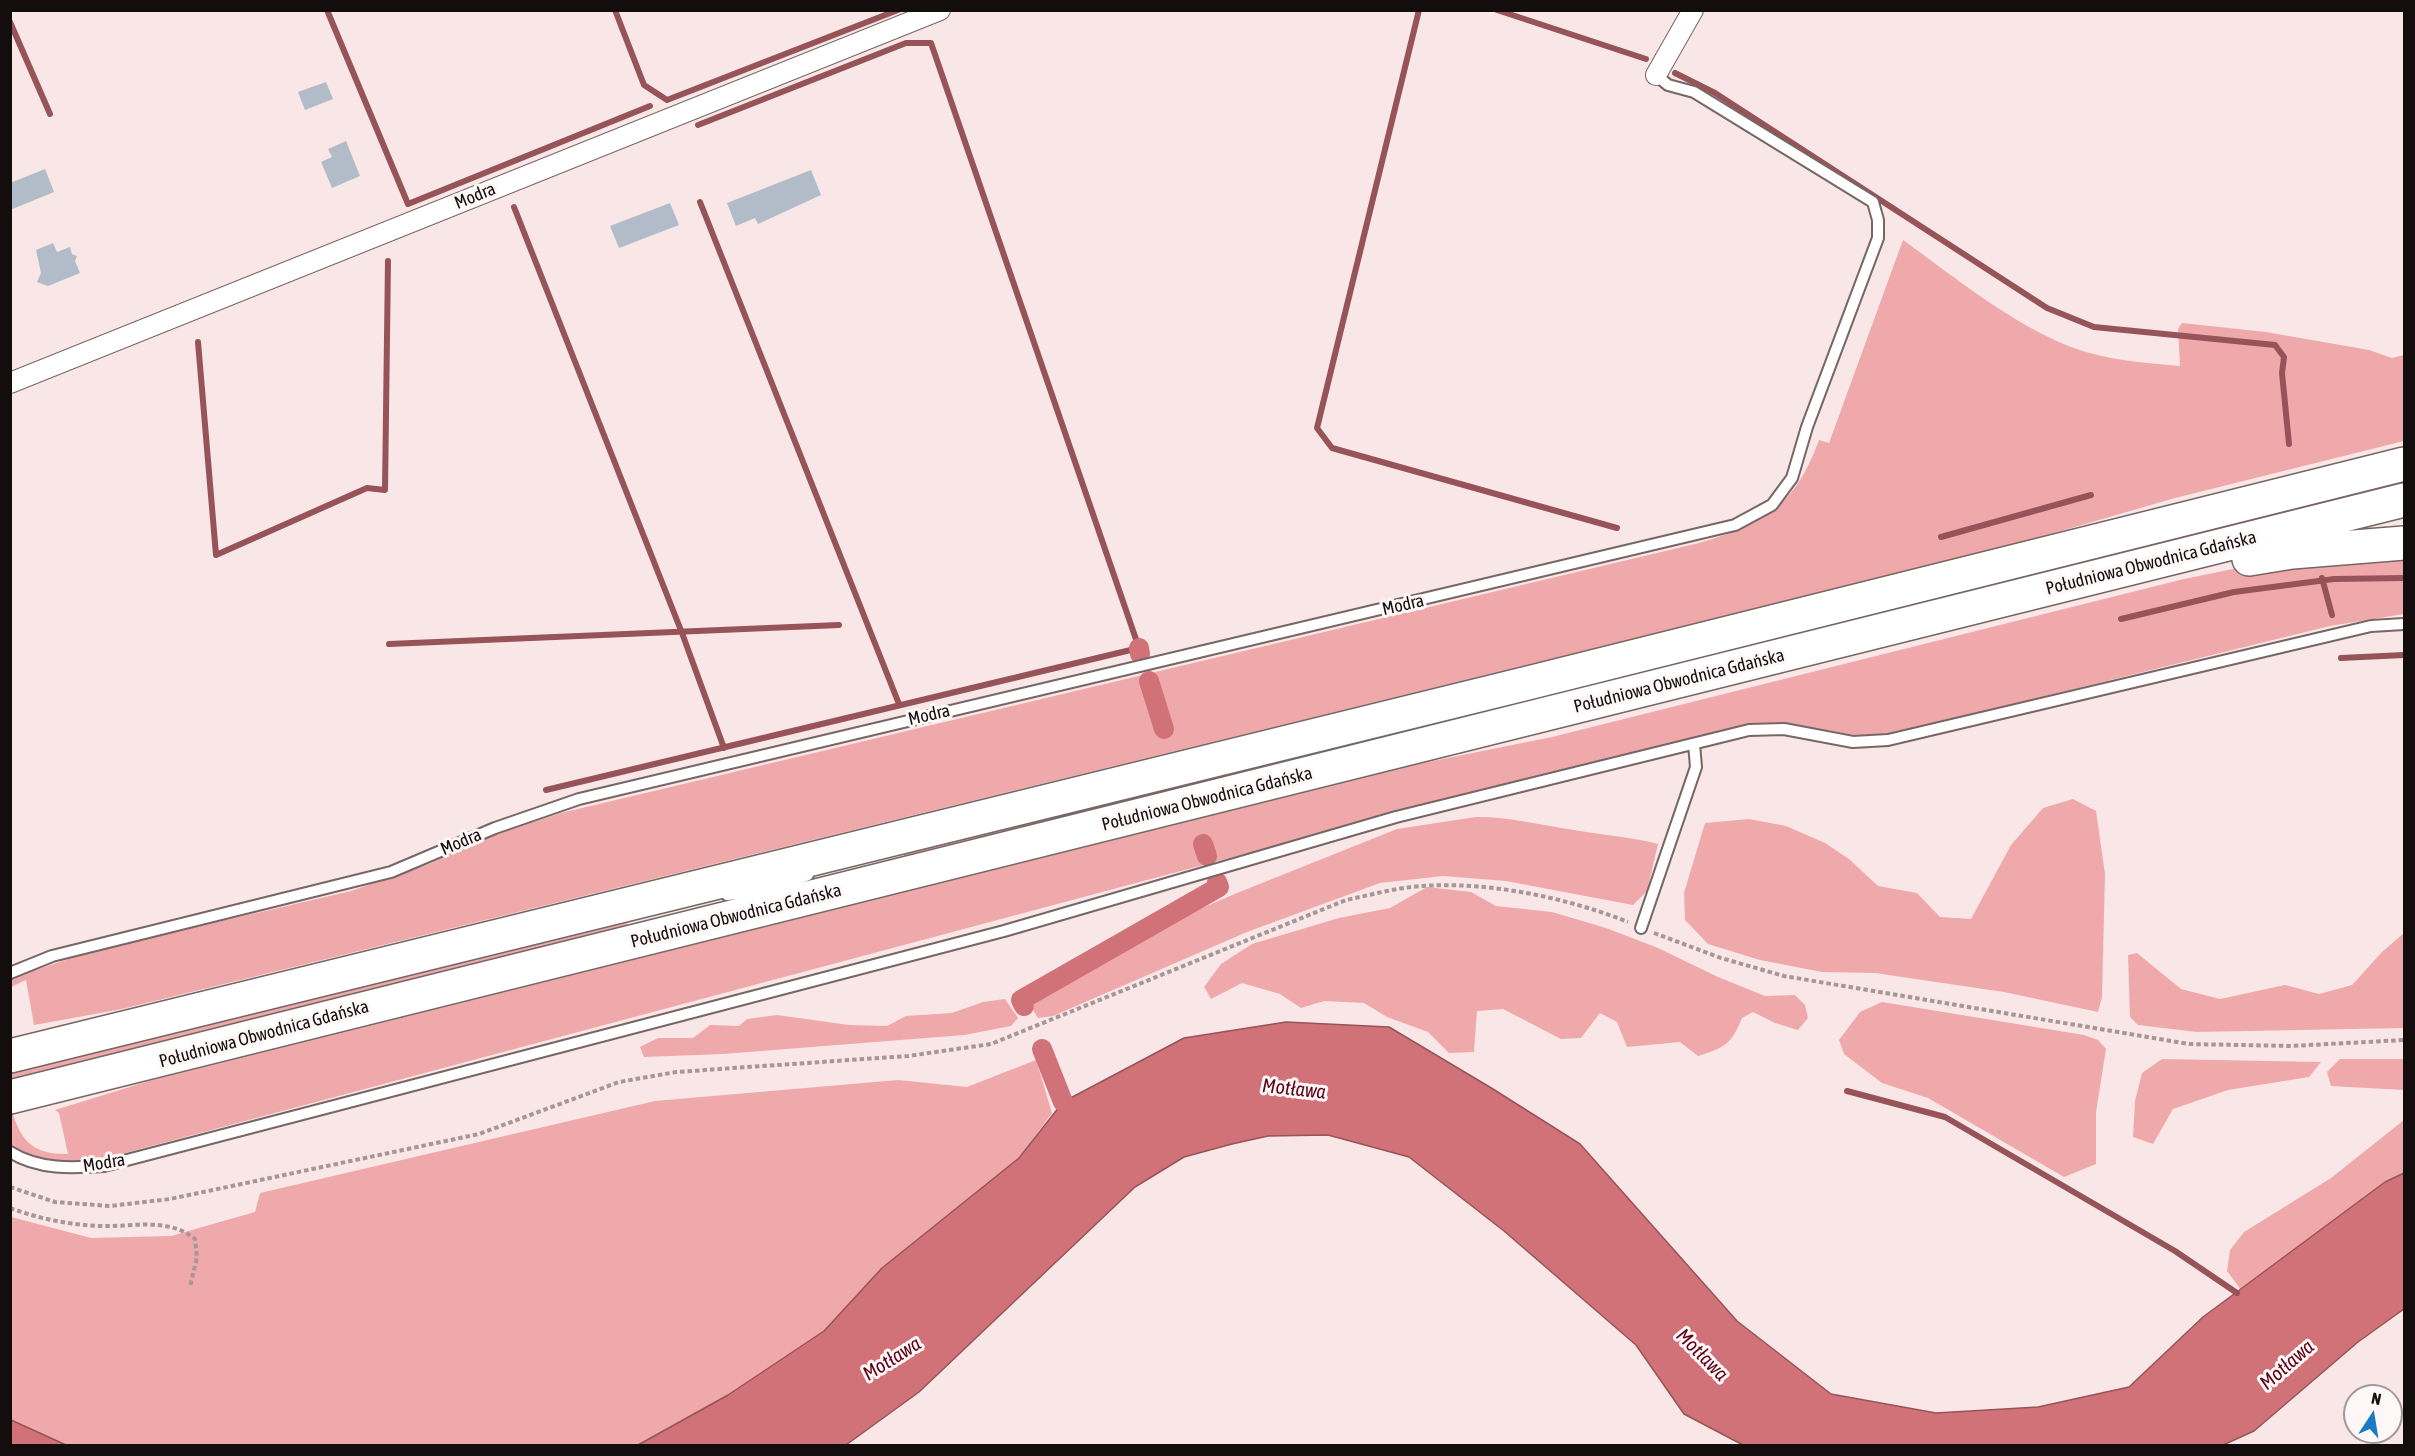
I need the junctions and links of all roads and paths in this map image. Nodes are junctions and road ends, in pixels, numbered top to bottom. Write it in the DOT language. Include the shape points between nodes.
graph roads {
  1 [pos="939,10"];
  2 [pos="1693,10"];
  3 [pos="1656,75"];
  4 [pos="10,383"];
  5 [pos="2404,464"];
  6 [pos="2404,500"];
  7 [pos="2404,543"];
  8 [pos="2120,571"];
  9 [pos="2404,624"];
  10 [pos="1694,744"];
  11 [pos="900,837"];
  12 [pos="908,873"];
  13 [pos="769,891"];
  14 [pos="623,905"];
  15 [pos="1641,928"];
  16 [pos="631,942"];
  17 [pos="10,973"];
  18 [pos="2404,1040"];
  19 [pos="10,1056"];
  20 [pos="11,1097"];
  21 [pos="10,1152"];
  22 [pos="10,1186"];
  23 [pos="10,1208"];
  24 [pos="190,1287"];
  1 -- 4 [label="street, Modra"];
  2 -- 3 [label="street"];
  3 -- 17 [label="lane, Modra" via="1668,85 1694,92 1873,202 1878,220 1878,238 1807,427 1792,478 1772,506 1735,525 579,799 495,828 391,872 52,956"];
  5 -- 11 [label="highway, Południowa Obwodnica Gdańska"];
  6 -- 8 [label="highway, Południowa Obwodnica Gdańska"];
  7 -- 8 [label="highway" via="2292,552 2182,572"];
  8 -- 12 [label="highway, Południowa Obwodnica Gdańska"];
  9 -- 10 [label="lane, Modra" via="2371,626 1888,740 1853,742 1784,729 1749,730"];
  10 -- 15 [label="lane" via="1696,767"];
  10 -- 21 [label="lane, Modra" via="1396,817 1004,931 104,1166 41,1165"];
  11 -- 13 [label="lane"];
  11 -- 14 [label="highway, Południowa Obwodnica Gdańska"];
  12 -- 13 [label="lane"];
  12 -- 16 [label="highway, Południowa Obwodnica Gdańska"];
  13 -- 14 [label="lane"];
  13 -- 16 [label="lane"];
  14 -- 19 [label="highway, Południowa Obwodnica Gdańska"];
  15 -- 18 [label="path" via="1784,976 2137,1037 2189,1044 2291,1046"];
  15 -- 22 [label="path" via="1604,912 1557,899 1468,886 1406,887 1346,900 991,1044 908,1056 676,1072 620,1082 479,1134 170,1199 110,1206 55,1202"];
  16 -- 20 [label="highway, Południowa Obwodnica Gdańska"];
  23 -- 24 [label="path" via="60,1222 167,1225 187,1232 195,1239 197,1257"];
}
